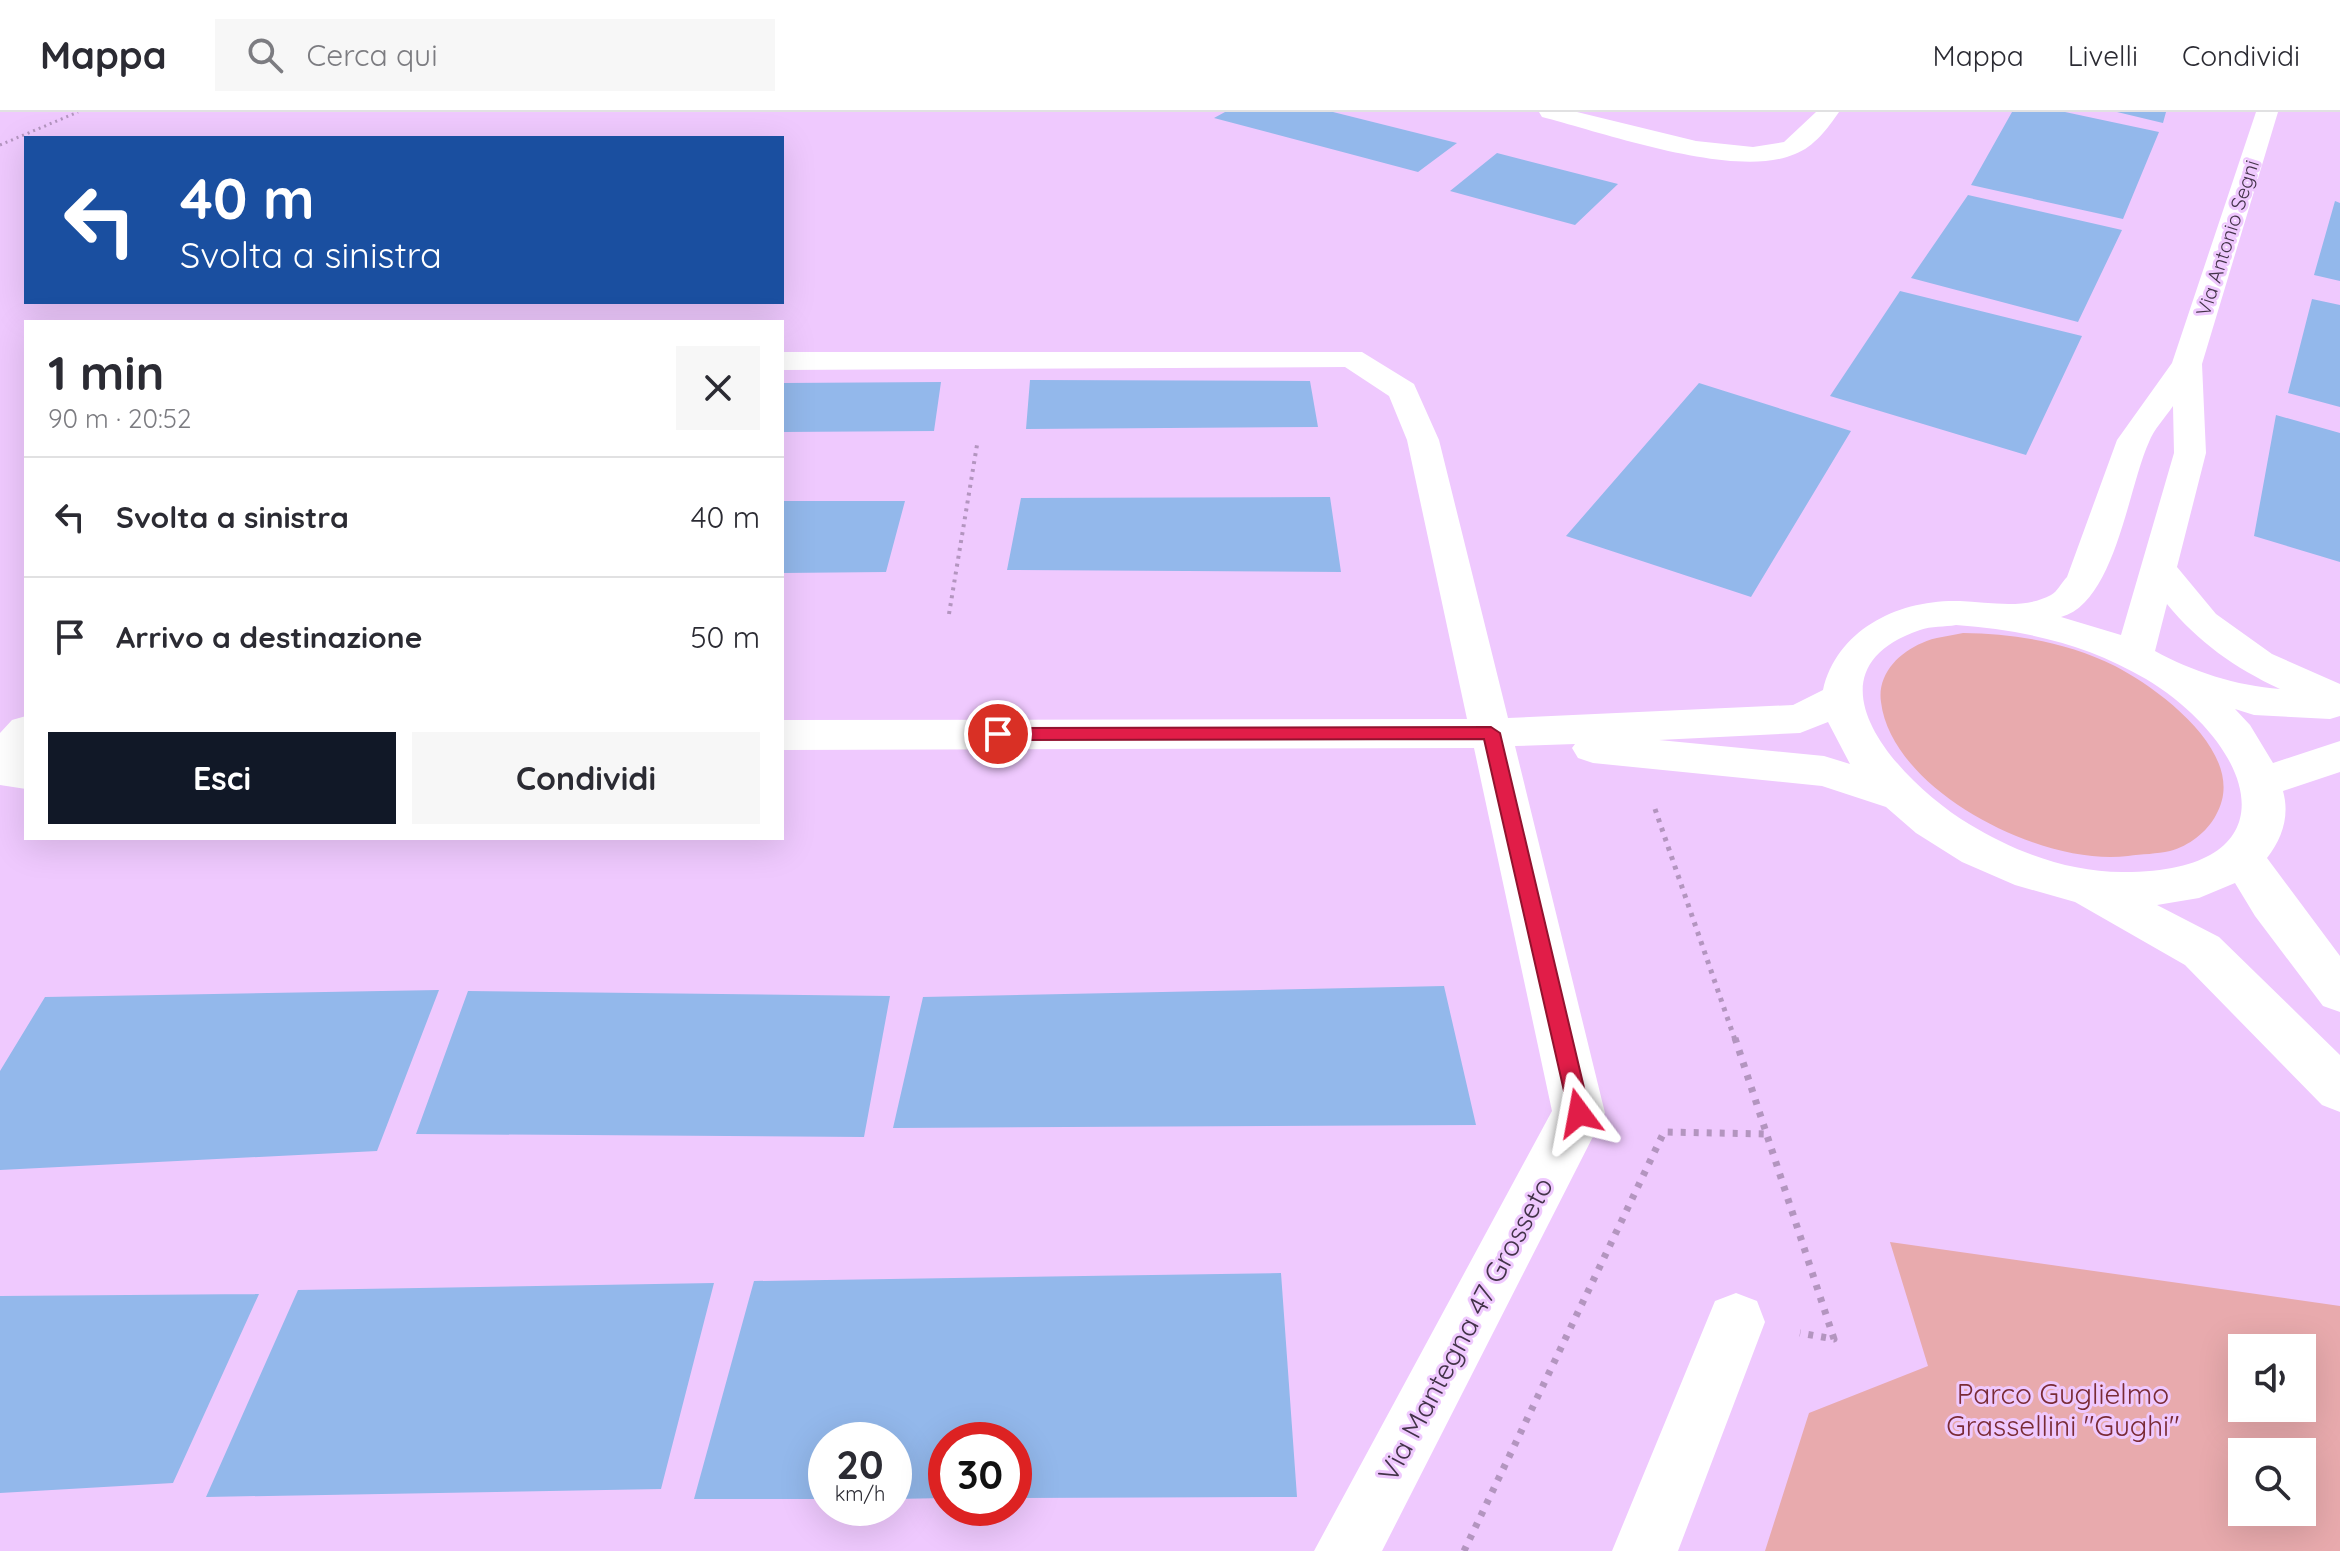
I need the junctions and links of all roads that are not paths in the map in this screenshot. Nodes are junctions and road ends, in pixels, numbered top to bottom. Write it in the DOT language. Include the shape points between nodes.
graph roads {
  1 [pos="1550,112"];
  2 [pos="1828,112"];
  3 [pos="2267,112"];
  4 [pos="784,361"];
  5 [pos="2187,364"];
  6 [pos="2160,571"];
  7 [pos="2010,616"];
  8 [pos="2150,664"];
  9 [pos="1841,698"];
  10 [pos="2340,703"];
  11 [pos="24,732"];
  12 [pos="1491,733"];
  13 [pos="784,735"];
  14 [pos="2340,756"];
  15 [pos="24,774"];
  16 [pos="2263,782"];
  17 [pos="1895,794"];
  18 [pos="2243,858"];
  19 [pos="2077,884"];
  20 [pos="2340,992"];
  21 [pos="2340,1089"];
  22 [pos="1736,1322"];
  23 [pos="1347,1551"];
  24 [pos="1645,1551"];
  1 -- 2 [label="street" via="1726,153 1776,153 1803,141"];
  3 -- 5 [label="street, Via Antonio Segni"];
  4 -- 12 [label="street, Via Mantegna 47 Grosseto" via="1351,358 1403,391 1423,440"];
  5 -- 6 [label="street, Via Antonio Segni" via="2190,453"];
  5 -- 7 [label="street, Via Antonio Segni" via="2133,440 2084,580 2064,604"];
  6 -- 8 [label="street, Via Antonio Segni"];
  6 -- 10 [label="street" via="2203,623 2258,663"];
  7 -- 8 [label="street" via="2073,631"];
  7 -- 9 [label="street" via="1956,613 1909,620 1872,638 1848,665"];
  8 -- 10 [label="street" via="2254,701"];
  8 -- 16 [label="street" via="2209,706 2235,734"];
  9 -- 12 [label="street" via="1800,719"];
  9 -- 17 [label="street" via="1860,751"];
  11 -- 15 [label="street" via="9,750 11,773"];
  12 -- 13 [label="street"];
  12 -- 17 [label="street" via="1636,755 1824,771"];
  12 -- 23 [label="street, Via Mantegna 47 Grosseto" via="1579,1113"];
  14 -- 16 [label="street"];
  16 -- 18 [label="street" via="2267,816 2257,846"];
  17 -- 19 [label="street" via="1977,849"];
  18 -- 19 [label="street" via="2230,869 2189,885 2137,890"];
  18 -- 20 [label="street"];
  19 -- 21 [label="street" via="2202,951"];
  22 -- 24 [label="street"];
}
